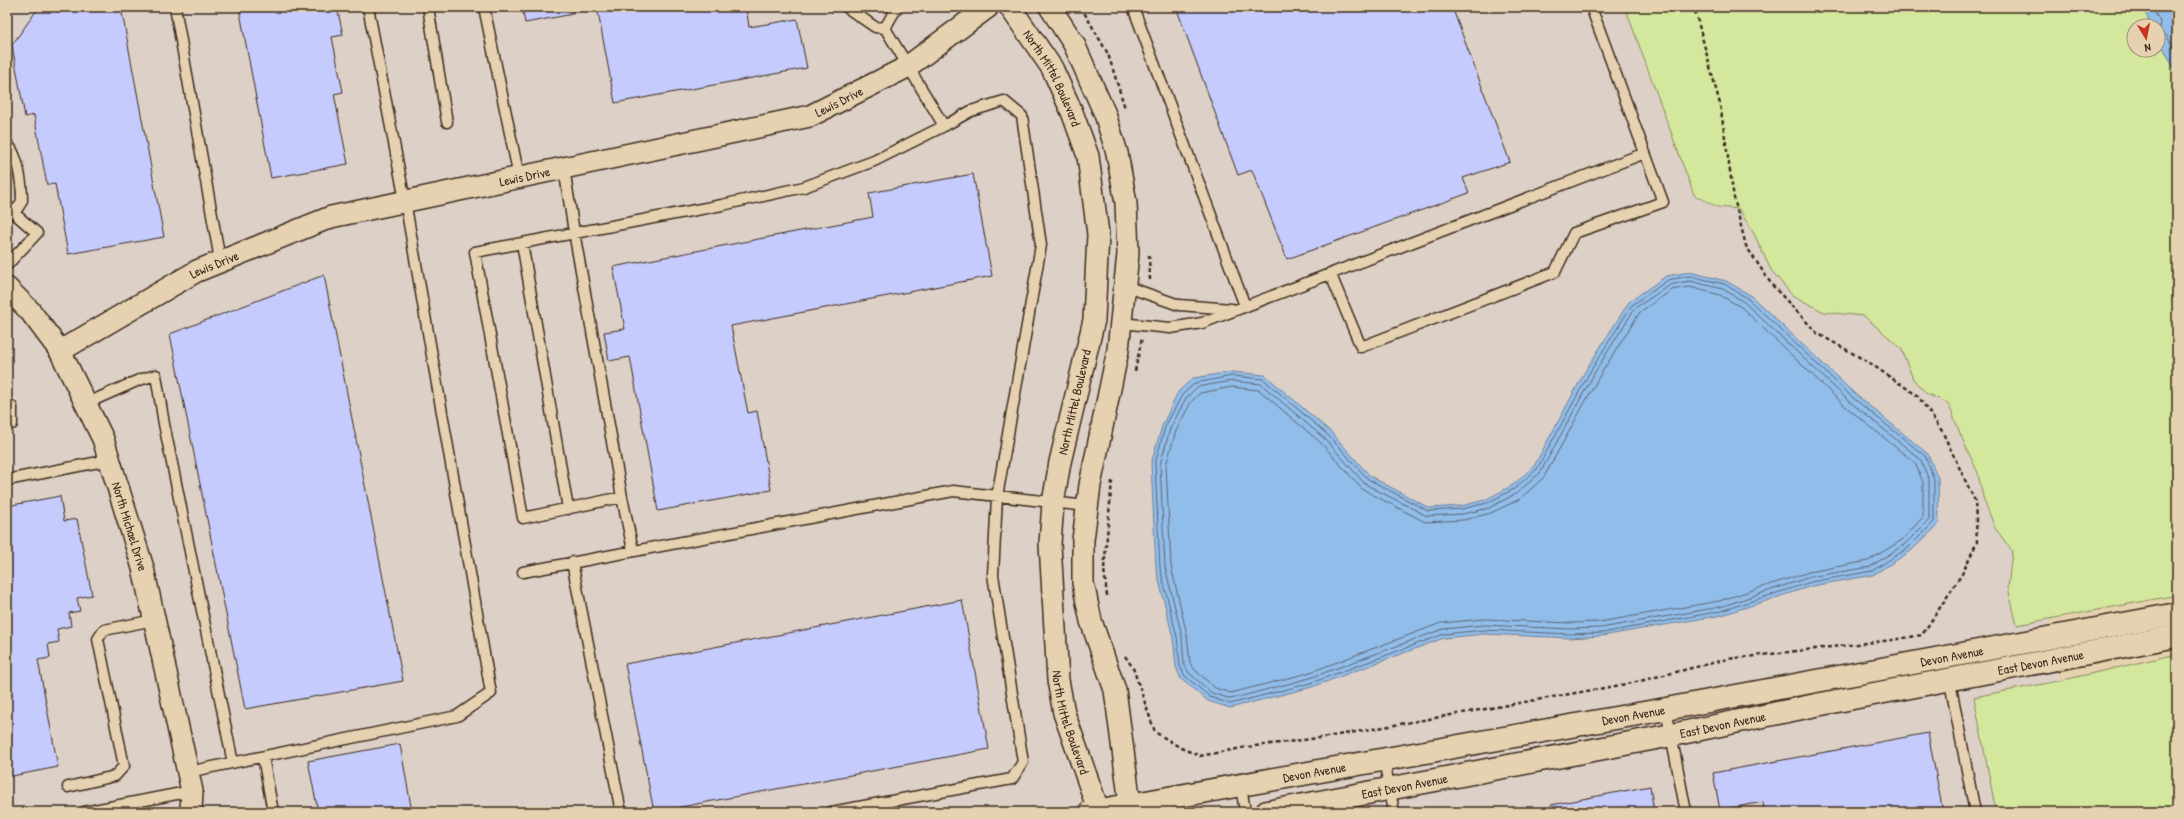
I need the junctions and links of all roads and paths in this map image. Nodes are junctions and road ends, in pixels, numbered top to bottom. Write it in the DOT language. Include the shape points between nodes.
graph roads {
  1 [pos="175,7"];
  2 [pos="368,7"];
  3 [pos="428,7"];
  4 [pos="484,7"];
  5 [pos="846,7"];
  6 [pos="897,7"];
  7 [pos="988,7"];
  8 [pos="1010,7"];
  9 [pos="1050,7"];
  10 [pos="1081,7"];
  11 [pos="1133,7"];
  12 [pos="1591,7"];
  13 [pos="1694,7"];
  14 [pos="885,28"];
  15 [pos="907,67"];
  16 [pos="1127,113"];
  17 [pos="447,122"];
  18 [pos="944,126"];
  19 [pos="7,144"];
  20 [pos="1645,153"];
  21 [pos="564,168"];
  22 [pos="519,177"];
  23 [pos="405,201"];
  24 [pos="11,210"];
  25 [pos="574,232"];
  26 [pos="522,243"];
  27 [pos="1148,247"];
  28 [pos="220,260"];
  29 [pos="7,265"];
  30 [pos="1330,273"];
  31 [pos="1125,286"];
  32 [pos="7,288"];
  33 [pos="1148,295"];
  34 [pos="1240,308"];
  35 [pos="1121,323"];
  36 [pos="1144,325"];
  37 [pos="60,351"];
  38 [pos="1134,375"];
  39 [pos="7,402"];
  40 [pos="85,404"];
  41 [pos="7,425"];
  42 [pos="109,460"];
  43 [pos="1113,477"];
  44 [pos="7,480"];
  45 [pos="622,497"];
  46 [pos="996,497"];
  47 [pos="1053,504"];
  48 [pos="1087,506"];
  49 [pos="568,509"];
  50 [pos="633,550"];
  51 [pos="572,562"];
  52 [pos="523,572"];
  53 [pos="1107,599"];
  54 [pos="2177,614"];
  55 [pos="154,620"];
  56 [pos="2177,636"];
  57 [pos="1121,651"];
  58 [pos="1944,657"];
  59 [pos="1949,680"];
  60 [pos="1666,709"];
  61 [pos="1672,735"];
  62 [pos="263,757"];
  63 [pos="1384,760"];
  64 [pos="233,763"];
  65 [pos="190,782"];
  66 [pos="1241,786"];
  67 [pos="68,787"];
  68 [pos="1390,788"];
  69 [pos="1128,808"];
  70 [pos="1297,809"];
  71 [pos="84,812"];
  72 [pos="191,812"];
  73 [pos="205,812"];
  74 [pos="274,812"];
  75 [pos="621,812"];
  76 [pos="831,812"];
  77 [pos="1096,812"];
  78 [pos="1245,812"];
  79 [pos="1267,812"];
  80 [pos="1394,812"];
  81 [pos="1686,812"];
  82 [pos="1975,812"];
  1 -- 28 [label="lane"];
  2 -- 23 [label="lane"];
  3 -- 17 [label="lane"];
  4 -- 22 [label="lane"];
  5 -- 14 [label="lane" via="875,27"];
  6 -- 14 [label="lane"];
  7 -- 15 [label="street, Lewis Drive"];
  8 -- 47 [label="street, North Mittel Boulevard" via="1052,68 1072,112 1088,156 1098,234 1094,320 1060,462"];
  9 -- 31 [label="street" via="1074,44 1105,114 1117,153 1126,203 1128,254"];
  10 -- 16 [label="path" via="1108,54"];
  11 -- 34 [label="lane"];
  12 -- 20 [label="lane"];
  13 -- 57 [label="path" via="1720,104 1734,198 1746,246 1772,285 1817,333 1868,362 1918,396 1942,432 1975,502 1977,542 1962,574 1922,635 1728,659 1632,683 1200,756 1155,732 1133,668"];
  14 -- 15 [label="lane"];
  15 -- 18 [label="lane"];
  15 -- 21 [label="street, Lewis Drive" via="810,116"];
  18 -- 25 [label="lane" via="874,162 804,187"];
  18 -- 46 [label="lane" via="971,111 1004,101 1022,116 1041,245"];
  19 -- 24 [label="lane" via="17,158 22,201"];
  20 -- 30 [label="lane"];
  20 -- 30 [label="lane" via="1663,202 1574,233 1555,272 1361,347"];
  21 -- 22 [label="street, Lewis Drive"];
  21 -- 25 [label="lane"];
  22 -- 23 [label="street, Lewis Drive"];
  23 -- 28 [label="street, Lewis Drive" via="331,217"];
  23 -- 62 [label="lane" via="491,693 457,716"];
  24 -- 29 [label="lane" via="37,233"];
  25 -- 26 [label="lane"];
  25 -- 45 [label="lane"];
  26 -- 49 [label="lane"];
  26 -- 49 [label="lane" via="475,252 523,518"];
  27 -- 33 [label="path"];
  28 -- 37 [label="street, Lewis Drive"];
  30 -- 34 [label="lane"];
  31 -- 33 [label="lane"];
  31 -- 35 [label="street"];
  32 -- 37 [label="street, North Michael Drive" via="30,311"];
  33 -- 34 [label="lane" via="1179,305"];
  34 -- 36 [label="lane" via="1202,323 1170,328"];
  35 -- 36 [label="lane"];
  35 -- 48 [label="street"];
  36 -- 38 [label="path"];
  37 -- 40 [label="street, North Michael Drive"];
  39 -- 41 [label="lane" via="12,408 12,424"];
  40 -- 42 [label="street, North Michael Drive" via="103,439"];
  40 -- 64 [label="lane" via="156,375"];
  42 -- 44 [label="lane"];
  42 -- 55 [label="street, North Michael Drive" via="143,568"];
  43 -- 53 [label="path" via="1104,568"];
  45 -- 49 [label="lane"];
  45 -- 50 [label="lane"];
  46 -- 47 [label="lane"];
  46 -- 50 [label="lane" via="953,491"];
  46 -- 76 [label="lane" via="993,575 1023,762 1012,779"];
  47 -- 48 [label="lane"];
  47 -- 77 [label="street, North Mittel Boulevard" via="1050,544 1058,680 1064,713"];
  48 -- 69 [label="street" via="1083,540 1083,583 1091,621 1115,690"];
  50 -- 51 [label="lane"];
  51 -- 52 [label="lane"];
  51 -- 75 [label="lane"];
  54 -- 58 [label="main road, Devon Avenue"];
  55 -- 65 [label="street, North Michael Drive"];
  55 -- 67 [label="lane" via="104,630 98,638 124,766 115,776"];
  56 -- 59 [label="main road, East Devon Avenue"];
  58 -- 59 [label="lane"];
  58 -- 60 [label="main road, Devon Avenue"];
  59 -- 61 [label="main road, East Devon Avenue"];
  59 -- 82 [label="lane"];
  60 -- 61 [label="lane"];
  60 -- 63 [label="main road, Devon Avenue"];
  61 -- 68 [label="main road, East Devon Avenue"];
  61 -- 81 [label="lane"];
  62 -- 64 [label="lane"];
  62 -- 74 [label="lane"];
  63 -- 66 [label="main road, Devon Avenue"];
  63 -- 68 [label="lane"];
  64 -- 65 [label="lane"];
  65 -- 71 [label="lane"];
  65 -- 72 [label="street, North Michael Drive"];
  65 -- 73 [label="street, North Michael Drive"];
  66 -- 69 [label="main road, Devon Avenue"];
  66 -- 78 [label="lane"];
  68 -- 70 [label="main road, East Devon Avenue"];
  68 -- 80 [label="lane"];
  69 -- 77 [label="main road, Devon Avenue"];
  70 -- 79 [label="main road, East Devon Avenue"];
}
